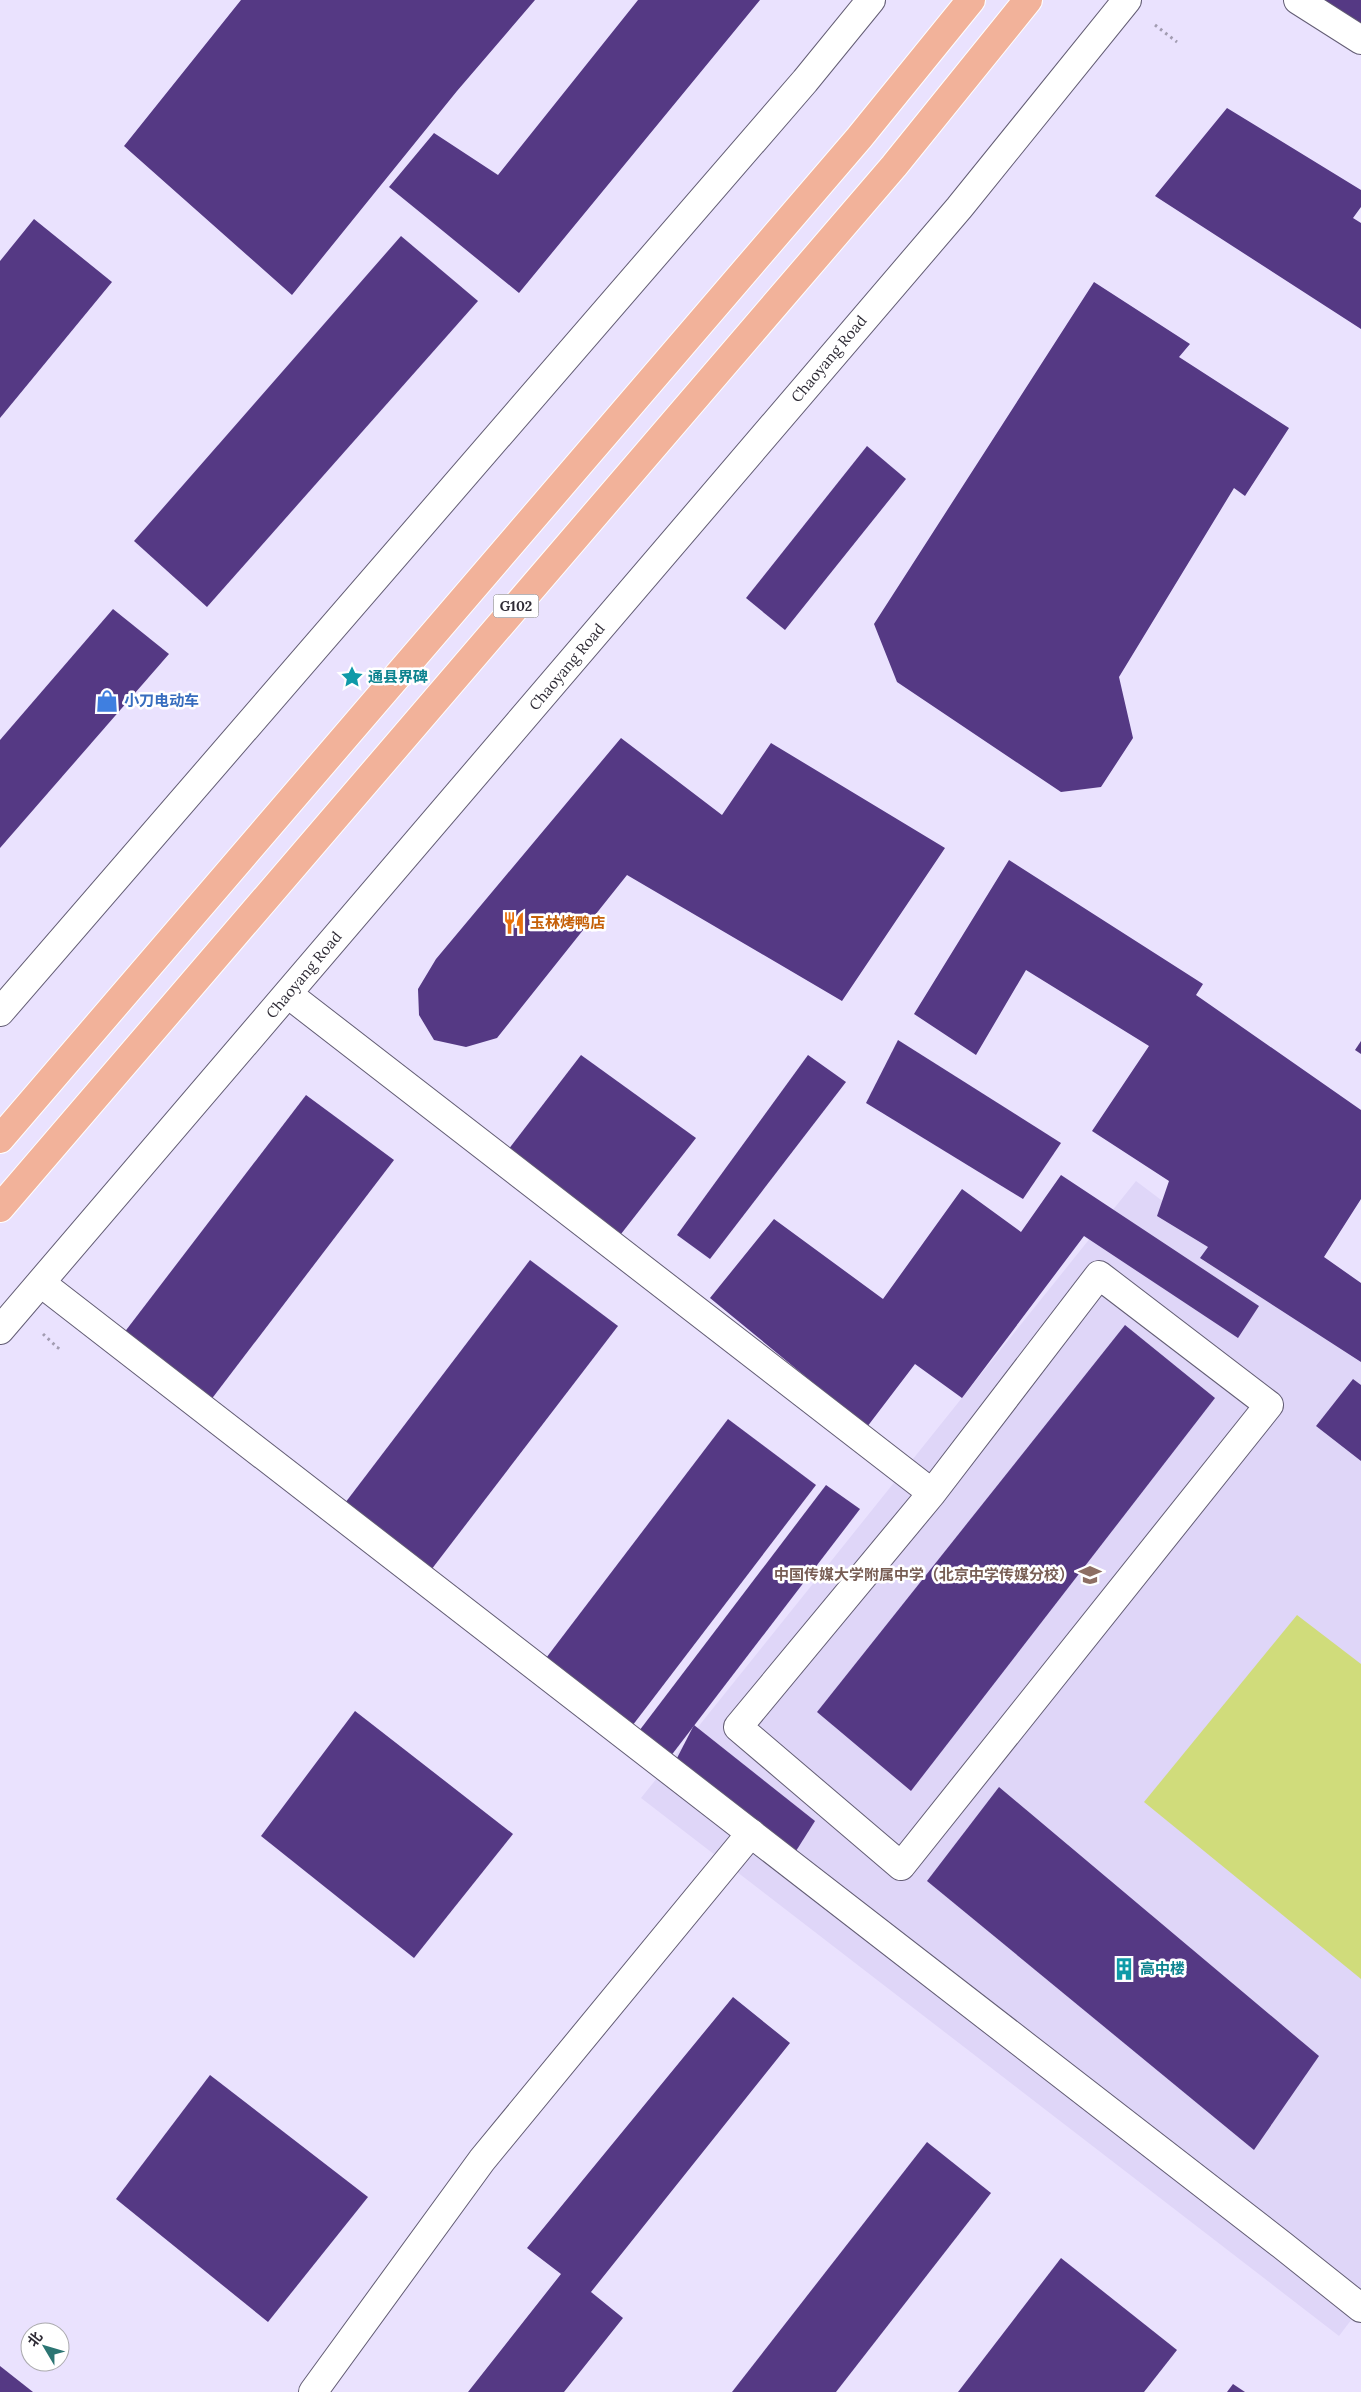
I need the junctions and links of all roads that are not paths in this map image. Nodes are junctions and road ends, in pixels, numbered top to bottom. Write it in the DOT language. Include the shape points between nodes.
graph roads {
  1 [pos="871,0"];
  2 [pos="971,0"];
  3 [pos="1028,0"];
  4 [pos="1127,0"];
  5 [pos="1298,0"];
  6 [pos="1361,40"];
  7 [pos="288,994"];
  8 [pos="0,1012"];
  9 [pos="0,1139"];
  10 [pos="0,1208"];
  11 [pos="41,1283"];
  12 [pos="0,1330"];
  13 [pos="932,1493"];
  14 [pos="751,1833"];
  15 [pos="1361,2308"];
  16 [pos="313,2392"];
  1 -- 8 [label="street" via="805,81"];
  2 -- 9 [label="highway, G102" via="859,138"];
  3 -- 10 [label="highway, G102" via="894,166"];
  4 -- 7 [label="street, Chaoyang Road" via="952,215"];
  5 -- 6 [label="street"];
  7 -- 11 [label="street, Chaoyang Road"];
  7 -- 13 [label="street"];
  11 -- 12 [label="street, Chaoyang Road"];
  11 -- 14 [label="street"];
  13 -- 13 [label="street" via="738,1727 901,1866 1269,1404 1099,1275"];
  14 -- 15 [label="street"];
  14 -- 16 [label="street" via="482,2160"];
}
